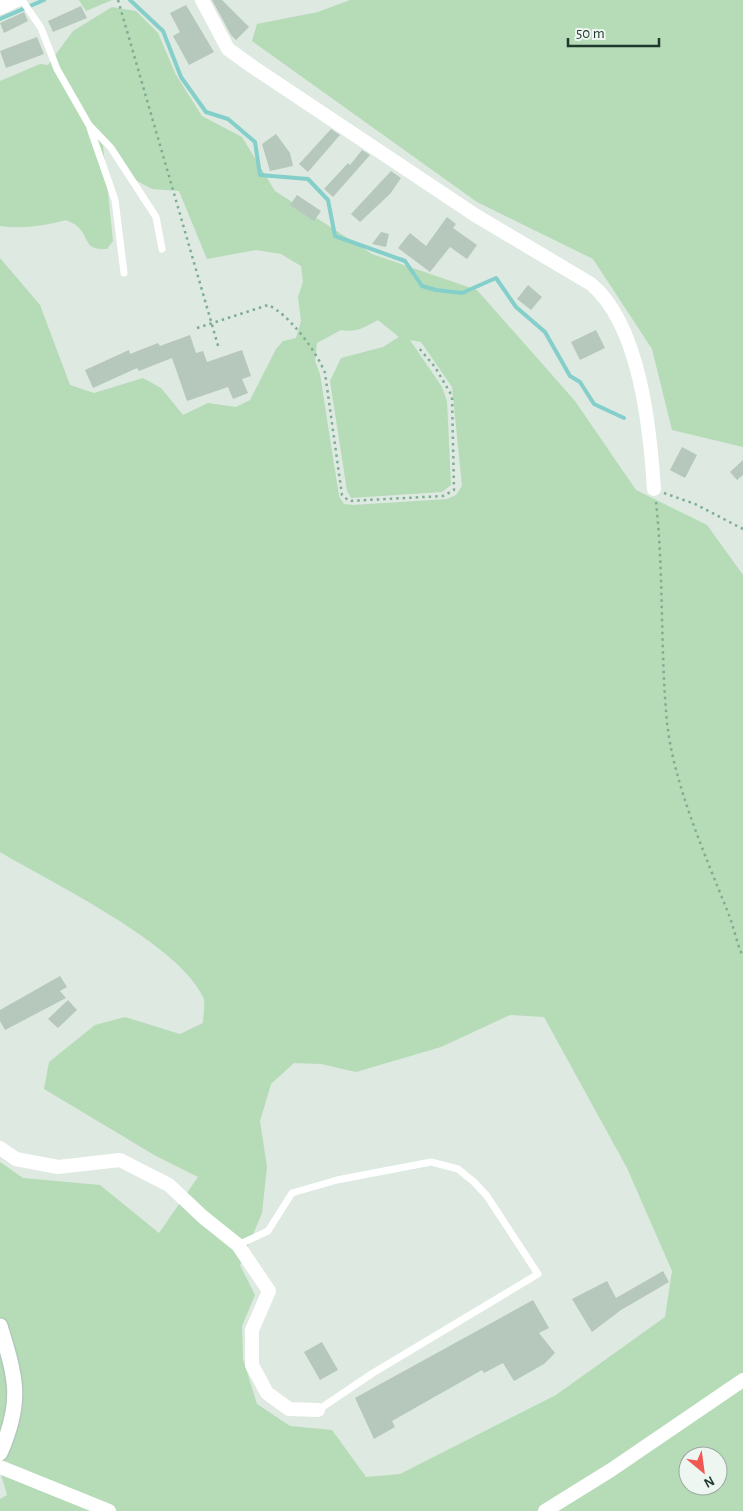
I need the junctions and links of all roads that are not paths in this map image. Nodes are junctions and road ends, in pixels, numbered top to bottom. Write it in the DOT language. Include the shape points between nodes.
graph roads {
  1 [pos="16,0"];
  2 [pos="22,0"];
  3 [pos="202,0"];
  4 [pos="0,8"];
  5 [pos="89,125"];
  6 [pos="162,249"];
  7 [pos="124,272"];
  8 [pos="654,489"];
  9 [pos="0,1148"];
  10 [pos="238,1245"];
  11 [pos="0,1326"];
  12 [pos="743,1380"];
  13 [pos="318,1410"];
  14 [pos="0,1453"];
  15 [pos="0,1467"];
  16 [pos="109,1511"];
  17 [pos="545,1511"];
  1 -- 4 [label="street"];
  2 -- 5 [label="lane" via="41,28 57,69"];
  3 -- 8 [label="street" via="228,48 253,67 475,215 604,294 619,318 636,366 650,435"];
  5 -- 6 [label="lane" via="111,148 156,217"];
  5 -- 7 [label="lane" via="115,200"];
  9 -- 10 [label="street" via="16,1159 58,1167 120,1160 169,1185"];
  10 -- 13 [label="street" via="269,1291 252,1330 252,1365 267,1393 289,1409"];
  10 -- 13 [label="lane" via="268,1231 292,1193 337,1180 431,1162 458,1169 474,1182 538,1274 373,1373"];
  11 -- 14 [label="street" via="16,1391 15,1411"];
  12 -- 17 [label="street"];
  15 -- 16 [label="street"];
}
